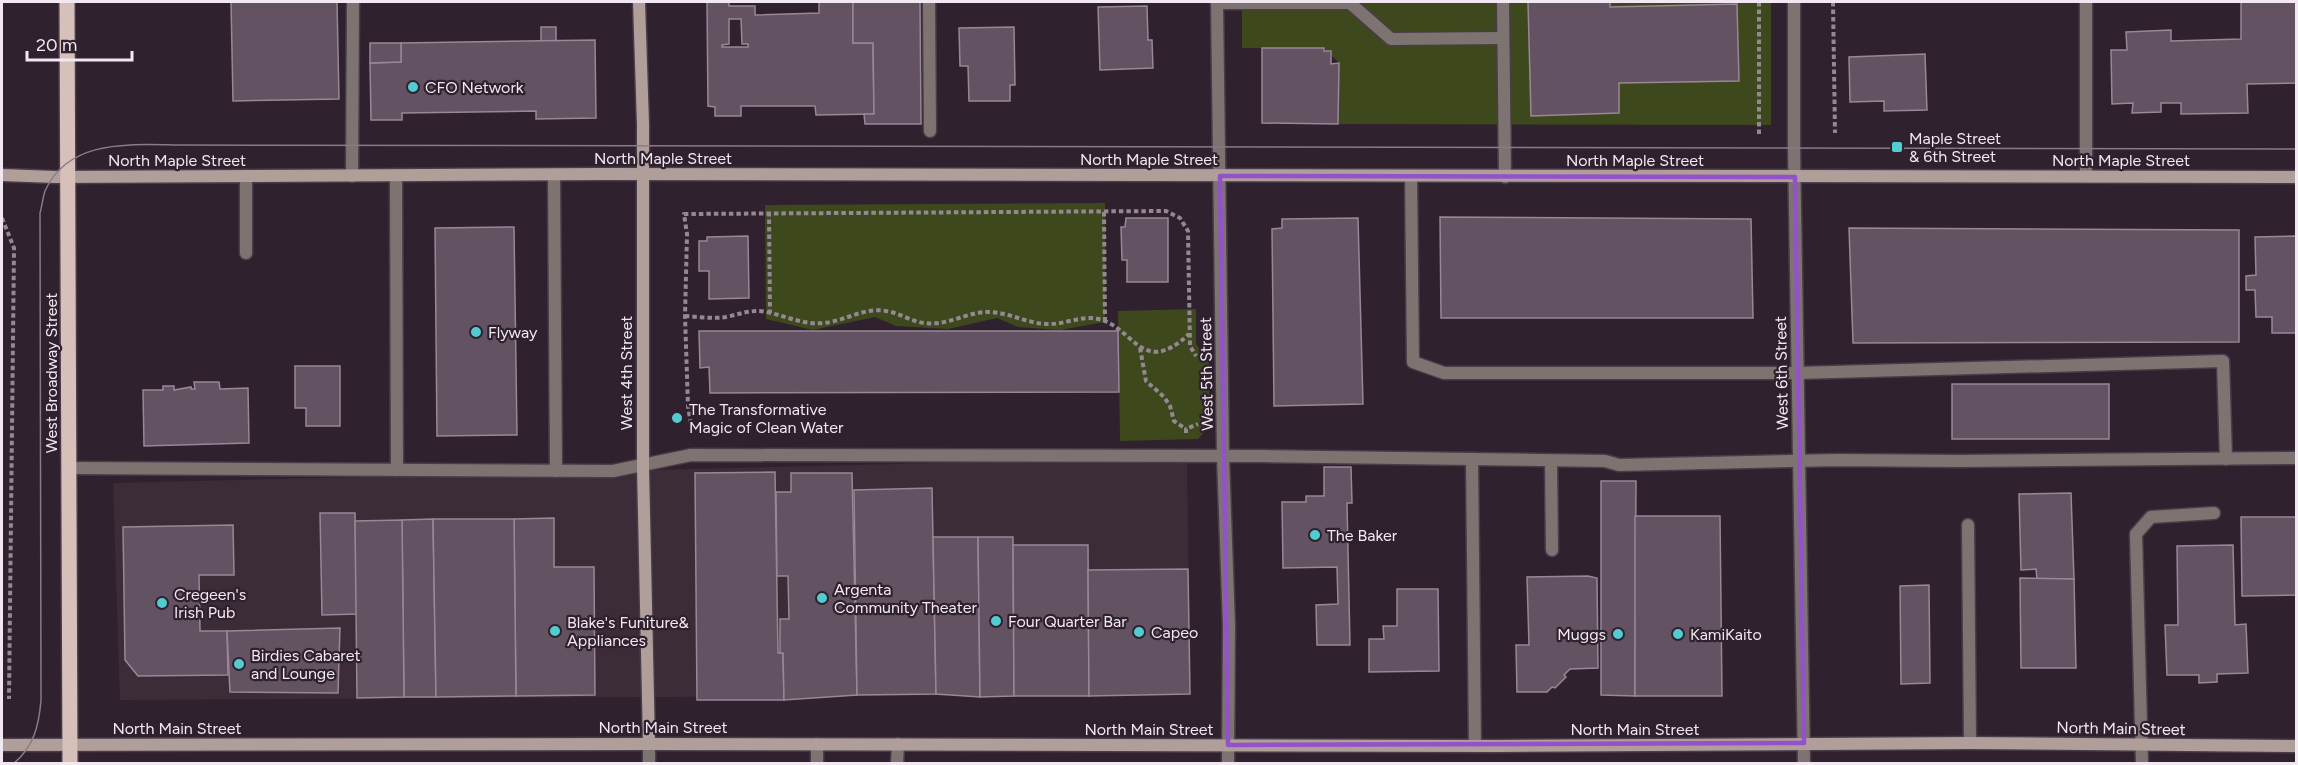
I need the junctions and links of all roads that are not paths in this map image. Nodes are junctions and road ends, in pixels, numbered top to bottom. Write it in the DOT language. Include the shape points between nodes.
graph roads {
  1 [pos="67,2"];
  2 [pos="353,2"];
  3 [pos="639,2"];
  4 [pos="929,2"];
  5 [pos="1217,2"];
  6 [pos="1503,2"];
  7 [pos="1794,2"];
  8 [pos="2086,2"];
  9 [pos="1503,38"];
  10 [pos="930,131"];
  11 [pos="642,174"];
  12 [pos="2,175"];
  13 [pos="396,175"];
  14 [pos="555,175"];
  15 [pos="246,176"];
  16 [pos="352,176"];
  17 [pos="1220,176"];
  18 [pos="1411,176"];
  19 [pos="2086,176"];
  20 [pos="68,177"];
  21 [pos="1505,177"];
  22 [pos="1795,177"];
  23 [pos="2296,177"];
  24 [pos="246,253"];
  25 [pos="1798,374"];
  26 [pos="1223,457"];
  27 [pos="2296,458"];
  28 [pos="1472,459"];
  29 [pos="2226,459"];
  30 [pos="1551,461"];
  31 [pos="1799,462"];
  32 [pos="643,466"];
  33 [pos="69,468"];
  34 [pos="398,470"];
  35 [pos="556,471"];
  36 [pos="2214,513"];
  37 [pos="1968,525"];
  38 [pos="1552,550"];
  39 [pos="1970,743"];
  40 [pos="649,744"];
  41 [pos="817,744"];
  42 [pos="897,744"];
  43 [pos="1804,744"];
  44 [pos="2,745"];
  45 [pos="70,745"];
  46 [pos="1228,745"];
  47 [pos="2142,745"];
  48 [pos="1475,746"];
  49 [pos="2296,746"];
  50 [pos="70,764"];
  51 [pos="648,764"];
  52 [pos="817,764"];
  53 [pos="897,764"];
  54 [pos="1228,764"];
  55 [pos="1804,764"];
  56 [pos="2142,764"];
  1 -- 20 [label="main road, West Broadway Street"];
  2 -- 16 [label="street"];
  3 -- 11 [label="street, West 4th Street"];
  4 -- 10 [label="street"];
  5 -- 9 [label="street" via="1350,3 1391,39"];
  5 -- 17 [label="street, West 5th Street"];
  6 -- 9 [label="street"];
  7 -- 22 [label="street, West 6th Street"];
  8 -- 19 [label="street"];
  9 -- 21 [label="street"];
  11 -- 14 [label="street, North Maple Street"];
  11 -- 17 [label="street, North Maple Street"];
  11 -- 32 [label="street, West 4th Street"];
  12 -- 20 [label="street, North Maple Street"];
  13 -- 14 [label="street, North Maple Street"];
  13 -- 16 [label="street, North Maple Street"];
  13 -- 34 [label="street"];
  14 -- 35 [label="street"];
  15 -- 16 [label="street, North Maple Street"];
  15 -- 20 [label="street, North Maple Street"];
  15 -- 24 [label="street"];
  17 -- 18 [label="street, North Maple Street"];
  17 -- 26 [label="street, West 5th Street"];
  18 -- 21 [label="street, North Maple Street"];
  18 -- 25 [label="street" via="1413,362 1444,373"];
  19 -- 22 [label="street, North Maple Street"];
  19 -- 23 [label="street, North Maple Street"];
  20 -- 33 [label="main road, West Broadway Street"];
  21 -- 22 [label="street, North Maple Street"];
  22 -- 25 [label="street, West 6th Street"];
  25 -- 29 [label="street" via="2223,361"];
  25 -- 31 [label="street, West 6th Street"];
  26 -- 28 [label="street"];
  26 -- 32 [label="street" via="691,455"];
  26 -- 46 [label="street, West 5th Street" via="1229,626"];
  27 -- 29 [label="street"];
  28 -- 30 [label="street"];
  28 -- 48 [label="street"];
  29 -- 31 [label="street"];
  30 -- 31 [label="street" via="1605,461 1619,465"];
  30 -- 38 [label="street"];
  31 -- 43 [label="street, West 6th Street"];
  32 -- 35 [label="street" via="613,471"];
  32 -- 40 [label="street, West 4th Street"];
  33 -- 34 [label="street"];
  33 -- 45 [label="main road, West Broadway Street"];
  34 -- 35 [label="street"];
  36 -- 47 [label="street" via="2151,516 2136,534"];
  37 -- 39 [label="street"];
  39 -- 43 [label="street, North Main Street"];
  39 -- 47 [label="street, North Main Street"];
  40 -- 41 [label="street, North Main Street"];
  40 -- 45 [label="street, North Main Street"];
  40 -- 51 [label="street"];
  41 -- 42 [label="street, North Main Street"];
  41 -- 52 [label="street"];
  42 -- 46 [label="street, North Main Street"];
  42 -- 53 [label="street"];
  43 -- 48 [label="street, North Main Street"];
  43 -- 55 [label="street, West 6th Street"];
  44 -- 45 [label="street, North Main Street"];
  45 -- 50 [label="main road, West Broadway Street"];
  46 -- 48 [label="street, North Main Street"];
  46 -- 54 [label="street, West 5th Street"];
  47 -- 49 [label="street, North Main Street"];
  47 -- 56 [label="street"];
}
